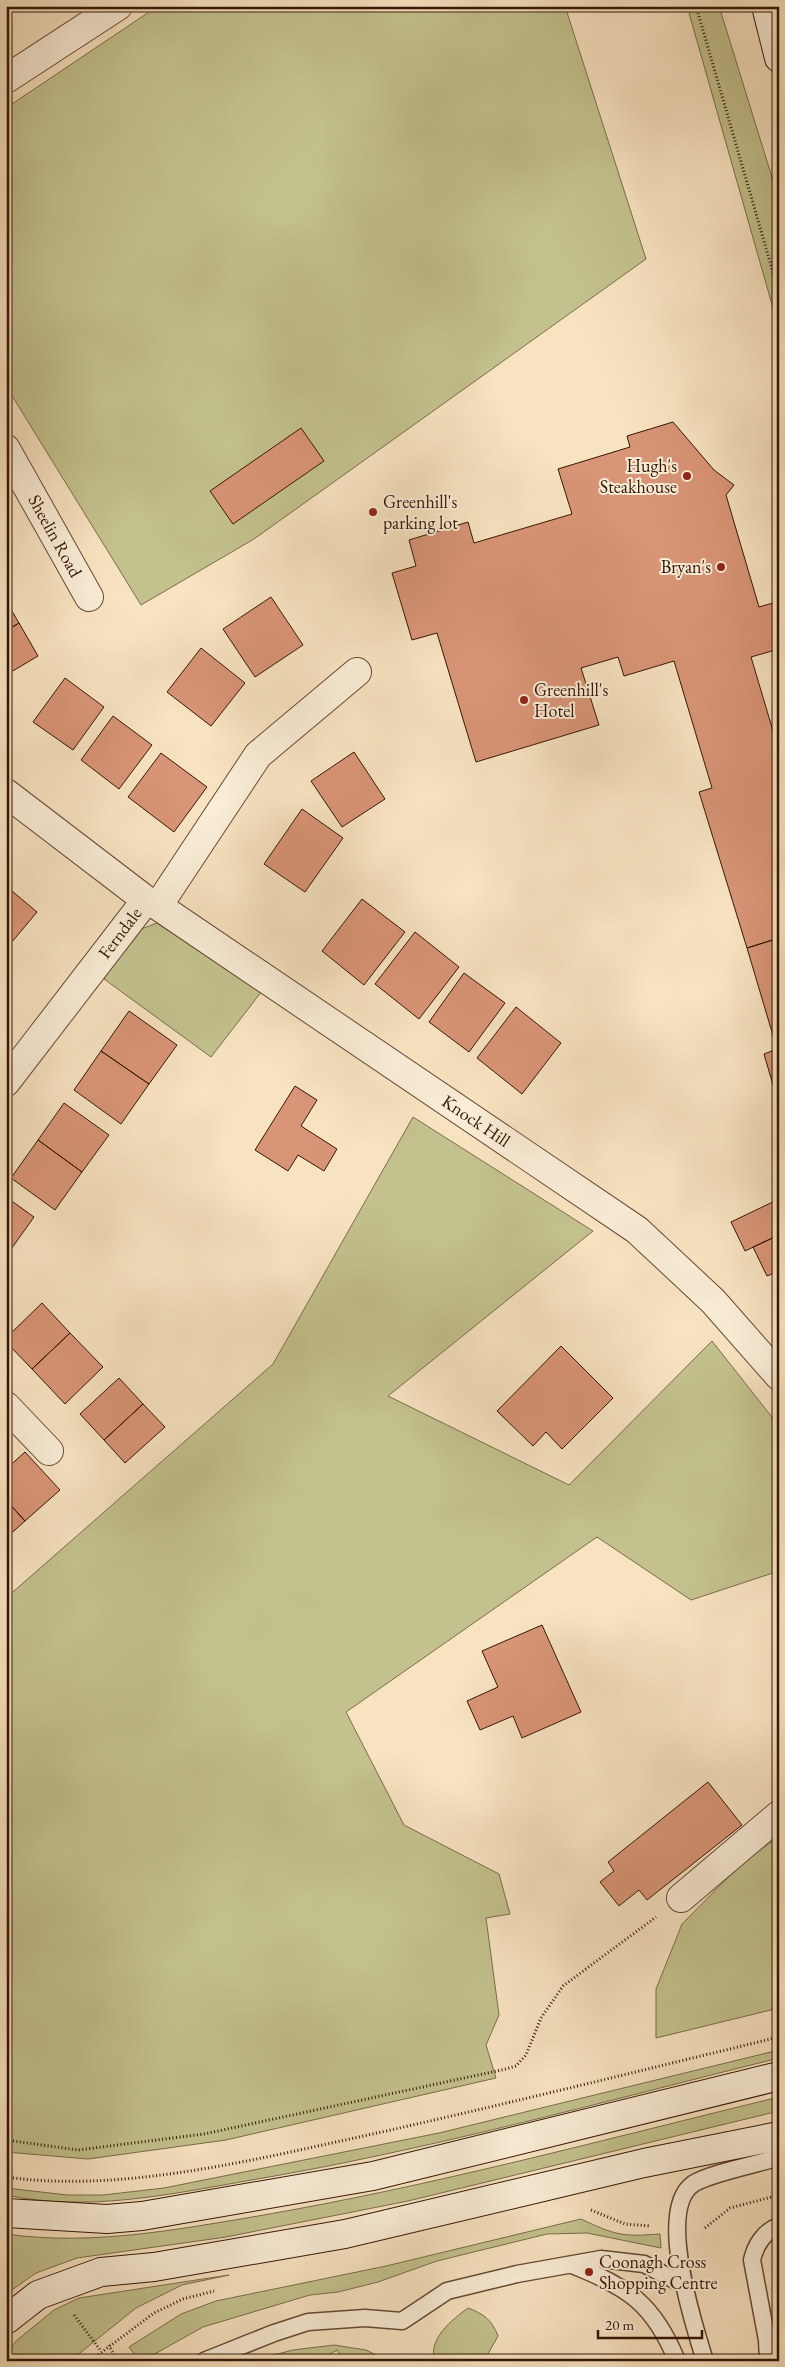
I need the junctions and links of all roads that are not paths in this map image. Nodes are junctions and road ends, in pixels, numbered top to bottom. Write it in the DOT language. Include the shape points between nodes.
graph roads {
  1 [pos="118,6"];
  2 [pos="766,6"];
  3 [pos="779,58"];
  4 [pos="6,79"];
  5 [pos="6,448"];
  6 [pos="88,597"];
  7 [pos="358,672"];
  8 [pos="6,793"];
  9 [pos="152,903"];
  10 [pos="6,1082"];
  11 [pos="777,1370"];
  12 [pos="6,1406"];
  13 [pos="48,1452"];
  14 [pos="779,1815"];
  15 [pos="681,1898"];
  16 [pos="779,2076"];
  17 [pos="779,2136"];
  18 [pos="779,2155"];
  19 [pos="6,2212"];
  20 [pos="779,2226"];
  21 [pos="572,2265"];
  22 [pos="682,2284"];
  23 [pos="6,2320"];
  24 [pos="204,2361"];
  25 [pos="677,2361"];
  26 [pos="705,2361"];
  27 [pos="768,2361"];
  1 -- 4 [label="street"];
  2 -- 3 [label="street"];
  5 -- 6 [label="street, Sheelin Road"];
  7 -- 9 [label="street, Ferndale" via="258,755"];
  8 -- 9 [label="street, Ferndale"];
  9 -- 10 [label="street, Ferndale"];
  9 -- 11 [label="street, Knock Hill" via="637,1230 713,1301"];
  12 -- 13 [label="street"];
  14 -- 15 [label="street"];
  16 -- 19 [label="street" via="373,2176 142,2216 107,2219"];
  17 -- 23 [label="street" via="345,2234 154,2267 101,2272 38,2295"];
  18 -- 22 [label="lane" via="691,2185 681,2199 677,2221"];
  20 -- 27 [label="lane" via="762,2239 752,2260 768,2340"];
  21 -- 22 [label="lane" via="601,2260 644,2264"];
  21 -- 24 [label="lane" via="447,2291 402,2321 365,2318 308,2322"];
  21 -- 25 [label="lane" via="612,2282 635,2297 664,2330"];
  22 -- 26 [label="lane"];
}
